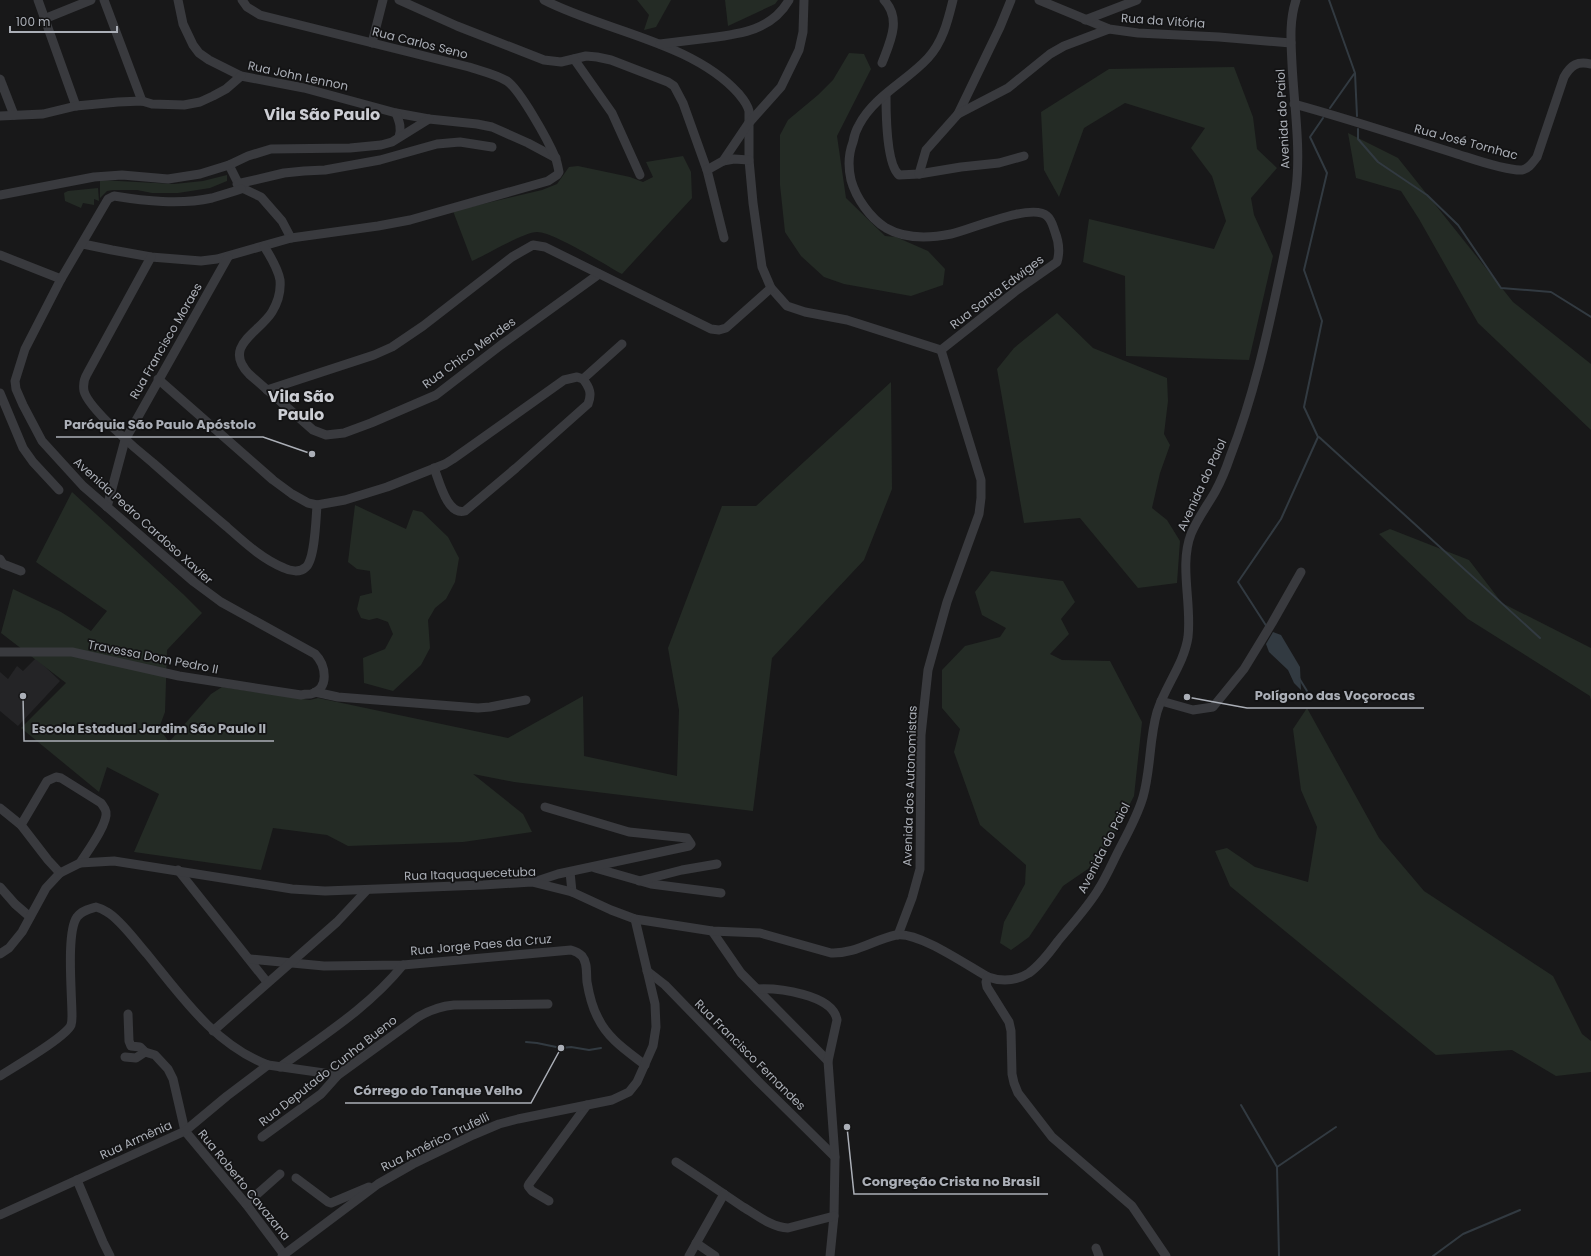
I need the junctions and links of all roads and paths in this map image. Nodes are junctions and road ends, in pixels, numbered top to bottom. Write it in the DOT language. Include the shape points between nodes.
graph roads {
  1 [pos="38,0"];
  2 [pos="91,0"];
  3 [pos="104,0"];
  4 [pos="178,0"];
  5 [pos="242,0"];
  6 [pos="383,0"];
  7 [pos="399,0"];
  8 [pos="418,0"];
  9 [pos="544,0"];
  10 [pos="789,0"];
  11 [pos="804,0"];
  12 [pos="884,0"];
  13 [pos="953,0"];
  14 [pos="1011,0"];
  15 [pos="1039,0"];
  16 [pos="1137,0"];
  17 [pos="1296,0"];
  18 [pos="419,10"];
  19 [pos="44,19"];
  20 [pos="1085,20"];
  21 [pos="1109,29"];
  22 [pos="372,43"];
  23 [pos="1291,43"];
  24 [pos="659,44"];
  25 [pos="574,59"];
  26 [pos="882,63"];
  27 [pos="1591,64"];
  28 [pos="241,76"];
  29 [pos="0,79"];
  30 [pos="886,95"];
  31 [pos="142,101"];
  32 [pos="1294,104"];
  33 [pos="76,106"];
  34 [pos="396,113"];
  35 [pos="958,114"];
  36 [pos="14,115"];
  37 [pos="0,116"];
  38 [pos="429,119"];
  39 [pos="748,124"];
  40 [pos="399,137"];
  41 [pos="492,147"];
  42 [pos="1024,156"];
  43 [pos="556,158"];
  44 [pos="750,160"];
  45 [pos="723,161"];
  46 [pos="229,165"];
  47 [pos="707,170"];
  48 [pos="919,174"];
  49 [pos="640,175"];
  50 [pos="239,186"];
  51 [pos="0,195"];
  52 [pos="291,238"];
  53 [pos="724,238"];
  54 [pos="83,244"];
  55 [pos="264,246"];
  56 [pos="0,255"];
  57 [pos="152,257"];
  58 [pos="228,257"];
  59 [pos="599,274"];
  60 [pos="61,279"];
  61 [pos="771,288"];
  62 [pos="622,344"];
  63 [pos="940,350"];
  64 [pos="158,379"];
  65 [pos="583,379"];
  66 [pos="0,389"];
  67 [pos="16,389"];
  68 [pos="267,390"];
  69 [pos="0,393"];
  70 [pos="125,440"];
  71 [pos="434,468"];
  72 [pos="59,490"];
  73 [pos="317,505"];
  74 [pos="107,507"];
  75 [pos="1,565"];
  76 [pos="21,571"];
  77 [pos="1301,572"];
  78 [pos="0,652"];
  79 [pos="315,692"];
  80 [pos="526,700"];
  81 [pos="1161,701"];
  82 [pos="545,807"];
  83 [pos="0,808"];
  84 [pos="21,825"];
  85 [pos="80,863"];
  86 [pos="716,864"];
  87 [pos="593,868"];
  88 [pos="178,870"];
  89 [pos="570,872"];
  90 [pos="60,873"];
  91 [pos="638,881"];
  92 [pos="532,882"];
  93 [pos="0,886"];
  94 [pos="367,890"];
  95 [pos="572,892"];
  96 [pos="721,893"];
  97 [pos="30,917"];
  98 [pos="635,919"];
  99 [pos="712,931"];
  100 [pos="898,935"];
  101 [pos="0,954"];
  102 [pos="250,959"];
  103 [pos="290,962"];
  104 [pos="403,965"];
  105 [pos="647,971"];
  106 [pos="988,977"];
  107 [pos="267,982"];
  108 [pos="756,989"];
  109 [pos="548,1004"];
  110 [pos="128,1014"];
  111 [pos="212,1031"];
  112 [pos="145,1052"];
  113 [pos="125,1056"];
  114 [pos="828,1061"];
  115 [pos="268,1065"];
  116 [pos="645,1065"];
  117 [pos="280,1067"];
  118 [pos="338,1075"];
  119 [pos="0,1076"];
  120 [pos="587,1105"];
  121 [pos="185,1131"];
  122 [pos="262,1137"];
  123 [pos="835,1157"];
  124 [pos="676,1162"];
  125 [pos="280,1174"];
  126 [pos="296,1178"];
  127 [pos="77,1180"];
  128 [pos="378,1184"];
  129 [pos="724,1194"];
  130 [pos="549,1201"];
  131 [pos="246,1204"];
  132 [pos="0,1215"];
  133 [pos="834,1216"];
  134 [pos="696,1244"];
  135 [pos="284,1255"];
  136 [pos="110,1256"];
  137 [pos="689,1256"];
  138 [pos="715,1256"];
  139 [pos="830,1256"];
  140 [pos="1166,1256"];
  1 -- 19 [label="street"];
  2 -- 19 [label="street"];
  3 -- 31 [label="street"];
  4 -- 28 [label="street, Rua John Lennon" via="183,24 199,53"];
  5 -- 22 [label="street, Rua Carlos Seno" via="247,7 260,15"];
  6 -- 22 [label="street"];
  7 -- 18 [label="street"];
  8 -- 18 [label="street"];
  9 -- 24 [label="street"];
  10 -- 24 [label="street" via="768,24 752,30 739,34"];
  11 -- 39 [label="street" via="803,32 791,68 781,87"];
  12 -- 26 [label="street" via="893,14 894,24"];
  13 -- 30 [label="street, Rua Santa Edwiges" via="937,46 929,57"];
  14 -- 35 [label="street"];
  15 -- 20 [label="street, Rua da Vitória"];
  16 -- 20 [label="street"];
  17 -- 23 [label="street, Avenida do Paiol"];
  18 -- 25 [label="street" via="544,60 561,62"];
  19 -- 33 [label="street"];
  20 -- 21 [label="street, Rua da Vitória"];
  21 -- 23 [label="street, Rua da Vitória"];
  21 -- 35 [label="street" via="1064,46 1008,88"];
  22 -- 43 [label="street, Rua Carlos Seno" via="469,67 508,82 528,108"];
  23 -- 32 [label="street, Avenida do Paiol"];
  24 -- 39 [label="street" via="712,71 733,88 747,104"];
  25 -- 47 [label="street" via="586,56 611,60 662,78 674,86 683,103"];
  25 -- 49 [label="street" via="612,113"];
  27 -- 32 [label="street, Rua José Tornhac" via="1577,63 1569,69 1537,157 1533,164 1523,170 1471,158"];
  28 -- 31 [label="street" via="226,89 200,102 168,106"];
  28 -- 34 [label="street, Rua John Lennon" via="304,88"];
  29 -- 36 [label="street"];
  30 -- 48 [label="street" via="887,126 895,172 901,176"];
  30 -- 63 [label="street, Rua Santa Edwiges" via="875,104 859,125 850,149 848,169 862,204 886,228 900,234 915,236 951,234 1007,216 1042,213 1051,221 1057,235 1057,262"];
  31 -- 33 [label="street"];
  32 -- 81 [label="street, Avenida do Paiol" via="1297,177 1275,299 1258,372 1238,437 1216,489 1190,536 1186,576 1188,639 1180,663"];
  33 -- 36 [label="street" via="43,114"];
  34 -- 38 [label="street, Rua John Lennon"];
  34 -- 40 [label="street" via="400,125"];
  35 -- 48 [label="street" via="926,150"];
  36 -- 37 [label="street"];
  38 -- 40 [label="street"];
  38 -- 43 [label="street, Rua John Lennon" via="492,127"];
  39 -- 44 [label="street"];
  39 -- 45 [label="street"];
  40 -- 46 [label="street" via="381,145 350,148 271,149"];
  41 -- 50 [label="street" via="460,142 436,144 380,160 325,170 284,173"];
  42 -- 48 [label="street" via="999,163"];
  43 -- 52 [label="street" via="559,172 548,181 410,220"];
  44 -- 45 [label="street"];
  44 -- 61 [label="street" via="762,267"];
  45 -- 47 [label="street"];
  46 -- 50 [label="street"];
  46 -- 51 [label="street" via="200,174 168,179 122,175 94,177"];
  47 -- 53 [label="street"];
  50 -- 52 [label="street" via="260,197 282,222"];
  50 -- 54 [label="street" via="211,198 193,201 150,201 114,196 107,200"];
  52 -- 55 [label="street"];
  54 -- 57 [label="street"];
  54 -- 60 [label="street"];
  55 -- 58 [label="street"];
  55 -- 68 [label="street, Rua Chico Mendes" via="280,278 280,291 271,313 242,345 239,358 242,367"];
  56 -- 60 [label="street"];
  57 -- 58 [label="street" via="201,261"];
  57 -- 70 [label="street" via="84,380 87,400"];
  58 -- 64 [label="street, Rua Francisco Moraes"];
  59 -- 61 [label="street" via="711,329 719,330 734,322"];
  59 -- 68 [label="street" via="545,247 533,246 512,257 392,347"];
  59 -- 68 [label="street, Rua Chico Mendes" via="436,395 344,433 326,435 313,430"];
  60 -- 67 [label="street" via="25,349 15,381"];
  61 -- 63 [label="street" via="787,306 847,320"];
  62 -- 65 [label="street"];
  63 -- 100 [label="street, Avenida dos Autonomistas" via="977,465 981,480 981,498 979,514 947,602 928,670 921,735 920,869"];
  64 -- 70 [label="street, Rua Francisco Moraes"];
  64 -- 73 [label="street" via="273,480 292,494"];
  65 -- 71 [label="street" via="576,377 564,380 453,459"];
  65 -- 71 [label="street" via="591,392 588,404 465,511 455,511 444,496"];
  66 -- 67 [label="street"];
  67 -- 74 [label="street, Avenida Pedro Cardoso Xavier" via="42,441 83,486"];
  69 -- 72 [label="street" via="23,448 32,462"];
  70 -- 73 [label="street" via="260,554 282,567 300,571 310,563"];
  70 -- 74 [label="street, Rua Francisco Moraes"];
  71 -- 73 [label="street" via="387,487 345,500"];
  74 -- 79 [label="street, Avenida Pedro Cardoso Xavier" via="207,593 315,654 320,659 325,674 320,688"];
  75 -- 76 [label="street"];
  77 -- 81 [label="street" via="1244,669 1213,707 1193,710"];
  78 -- 79 [label="street, Travessa Dom Pedro II" via="72,652 179,676 301,694"];
  79 -- 80 [label="street" via="338,697 478,708"];
  81 -- 106 [label="street, Avenida do Paiol" via="1150,741 1143,798 1097,891 1053,948 1030,972 1008,981"];
  82 -- 87 [label="street" via="629,832 687,838 691,842 689,846"];
  83 -- 84 [label="street"];
  84 -- 85 [label="street" via="47,781 56,777 101,803 106,812 104,823"];
  84 -- 90 [label="street"];
  85 -- 88 [label="street, Rua Itaquaquecetuba" via="114,861"];
  85 -- 90 [label="street, Rua Itaquaquecetuba"];
  86 -- 91 [label="street"];
  87 -- 89 [label="street"];
  87 -- 91 [label="street"];
  88 -- 94 [label="street, Rua Itaquaquecetuba" via="292,889"];
  88 -- 102 [label="street"];
  89 -- 92 [label="street"];
  89 -- 95 [label="street"];
  90 -- 97 [label="street, Rua Itaquaquecetuba" via="46,888"];
  91 -- 96 [label="street"];
  92 -- 94 [label="street, Rua Itaquaquecetuba"];
  92 -- 95 [label="street, Rua Itaquaquecetuba"];
  93 -- 97 [label="street" via="14,904"];
  94 -- 103 [label="street" via="337,922"];
  95 -- 98 [label="street, Rua Itaquaquecetuba"];
  97 -- 101 [label="street, Rua Itaquaquecetuba" via="22,932 9,948"];
  98 -- 99 [label="street, Rua Itaquaquecetuba"];
  98 -- 105 [label="street, Rua Américo Trufelli"];
  99 -- 100 [label="street, Rua Itaquaquecetuba" via="760,933 815,950 842,953"];
  99 -- 108 [label="street" via="741,973"];
  100 -- 106 [label="street, Rua Itaquaquecetuba" via="906,935 941,949"];
  102 -- 103 [label="street, Rua Jorge Paes da Cruz"];
  102 -- 107 [label="street"];
  103 -- 104 [label="street, Rua Jorge Paes da Cruz" via="324,966"];
  103 -- 107 [label="street"];
  104 -- 116 [label="street, Rua Jorge Paes da Cruz" via="571,950 582,956 586,964 593,1005 608,1034"];
  104 -- 117 [label="street" via="389,983 363,1006"];
  105 -- 116 [label="street, Rua Américo Trufelli" via="657,1017 653,1046"];
  105 -- 123 [label="street, Rua Francisco Fernandes" via="665,985"];
  106 -- 140 [label="street" via="987,987 1009,1022 1012,1074 1018,1093 1052,1137 1132,1206"];
  107 -- 111 [label="street"];
  108 -- 114 [label="street"];
  108 -- 114 [label="street" via="773,988 789,991 814,999 833,1009 837,1020"];
  109 -- 118 [label="street, Rua Deputado Cunha Bueno" via="440,1006 418,1017"];
  110 -- 112 [label="street" via="129,1042 131,1046 140,1047"];
  111 -- 115 [label="street" via="257,1061"];
  111 -- 119 [label="street" via="186,1004 131,935 108,912 96,907 77,917 73,926 70,1025 53,1041"];
  112 -- 113 [label="street" via="136,1058"];
  112 -- 121 [label="street" via="155,1055 168,1069"];
  114 -- 123 [label="street"];
  115 -- 117 [label="street"];
  115 -- 121 [label="street, Rua Armênia"];
  116 -- 120 [label="street, Rua Américo Trufelli" via="629,1092 612,1100"];
  117 -- 118 [label="street"];
  118 -- 122 [label="street, Rua Deputado Cunha Bueno" via="321,1094"];
  120 -- 128 [label="street, Rua Américo Trufelli" via="499,1124 473,1134"];
  120 -- 130 [label="street" via="528,1186"];
  121 -- 127 [label="street, Rua Armênia"];
  121 -- 131 [label="street, Rua Roberto Cavazana"];
  123 -- 133 [label="street"];
  124 -- 129 [label="street"];
  125 -- 131 [label="street"];
  126 -- 128 [label="street" via="331,1203"];
  127 -- 132 [label="street, Rua Armênia"];
  127 -- 136 [label="street"];
  128 -- 135 [label="street, Rua Américo Trufelli"];
  129 -- 133 [label="street" via="763,1219 781,1227 788,1228"];
  129 -- 134 [label="street"];
  131 -- 135 [label="street, Rua Roberto Cavazana"];
  133 -- 139 [label="street"];
  134 -- 137 [label="street"];
  134 -- 138 [label="street"];
}
